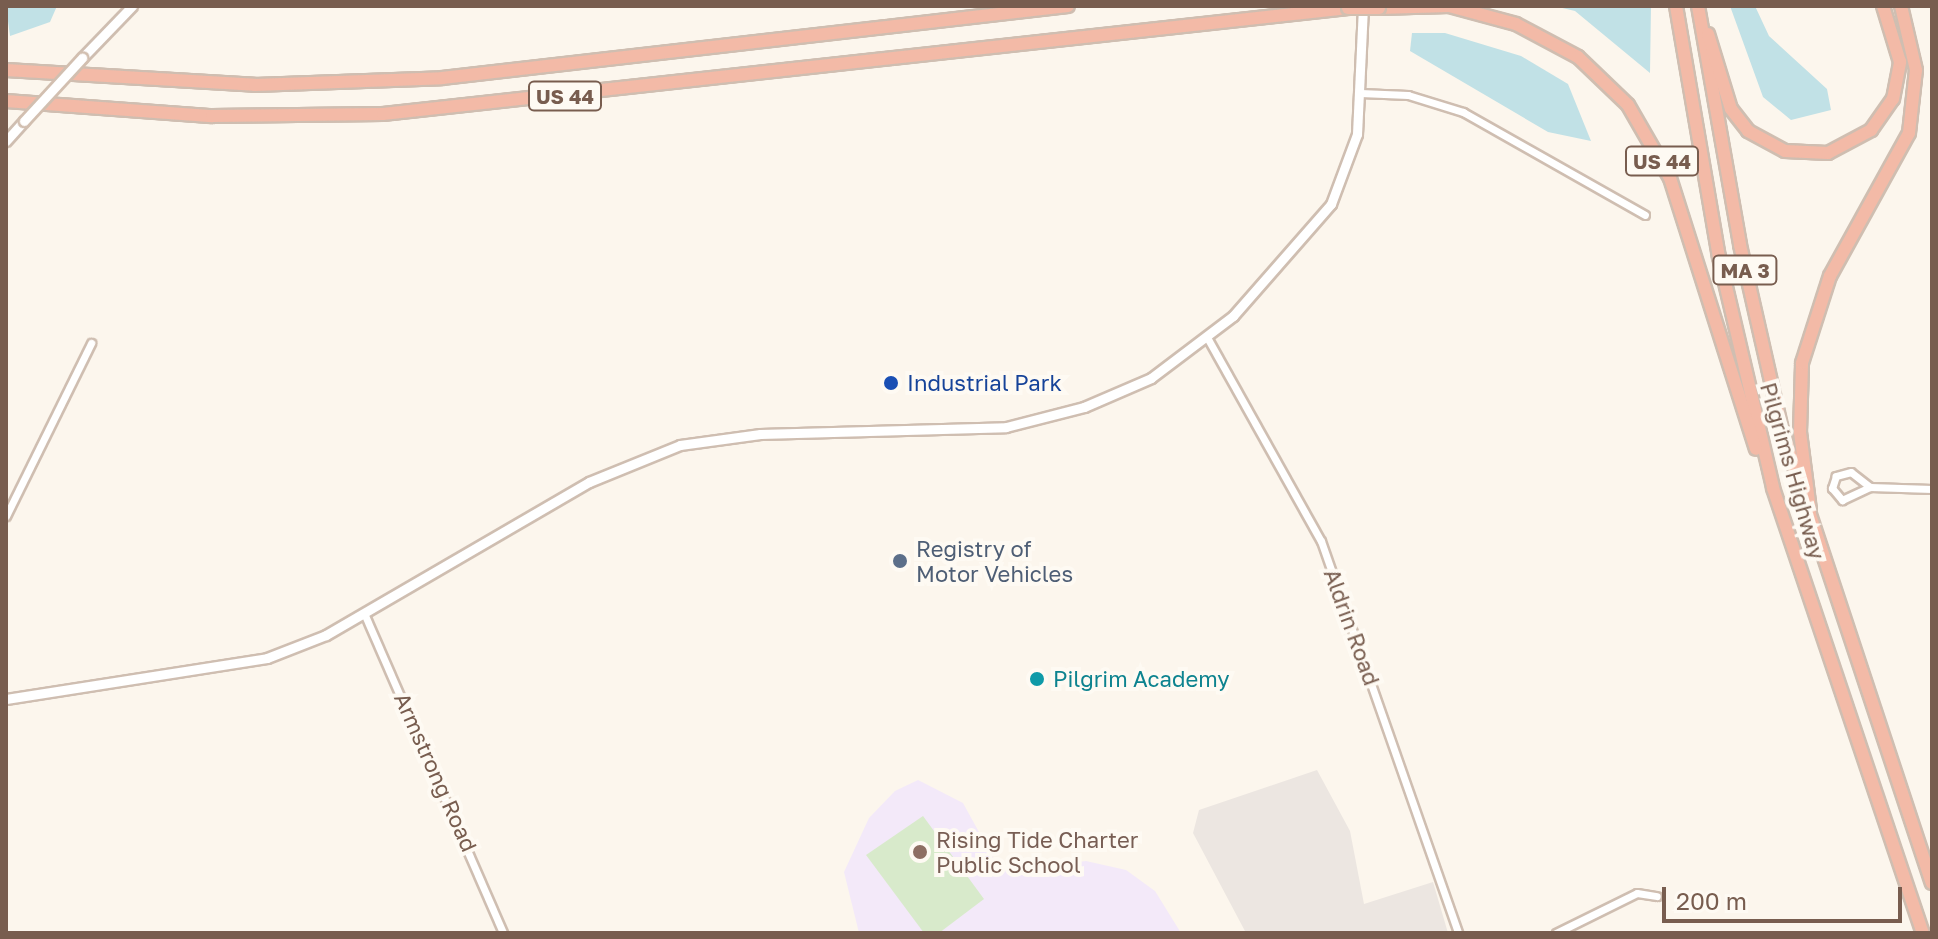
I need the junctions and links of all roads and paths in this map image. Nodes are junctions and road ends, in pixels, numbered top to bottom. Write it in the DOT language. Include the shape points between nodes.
graph roads {
  1 [pos="132,6"];
  2 [pos="1068,6"];
  3 [pos="1291,6"];
  4 [pos="1363,6"];
  5 [pos="1676,6"];
  6 [pos="1883,6"];
  7 [pos="1901,6"];
  8 [pos="1348,8"];
  9 [pos="1699,11"];
  10 [pos="1250,14"];
  11 [pos="6,69"];
  12 [pos="1360,93"];
  13 [pos="6,101"];
  14 [pos="6,141"];
  15 [pos="1645,215"];
  16 [pos="1208,339"];
  17 [pos="91,343"];
  18 [pos="1870,487"];
  19 [pos="1773,488"];
  20 [pos="1932,489"];
  21 [pos="6,516"];
  22 [pos="1811,529"];
  23 [pos="364,613"];
  24 [pos="6,699"];
  25 [pos="1932,883"];
  26 [pos="1657,896"];
  27 [pos="503,933"];
  28 [pos="1458,933"];
  29 [pos="1556,933"];
  30 [pos="1923,933"];
  1 -- 14 [label="street, bridge"];
  2 -- 11 [label="highway, US 44" via="428,79 255,85"];
  3 -- 10 [label="highway"];
  4 -- 12 [label="street"];
  5 -- 19 [label="highway, Pilgrims Highway / MA 3" via="1719,257"];
  6 -- 9 [label="highway" via="1900,62 1893,99 1863,137 1817,154 1777,149 1741,124"];
  7 -- 22 [label="highway" via="1916,70 1909,133 1830,276 1802,363 1800,432"];
  8 -- 10 [label="highway, US 44"];
  8 -- 19 [label="highway, US 44, bridge" via="1449,6 1516,24 1578,57 1628,105 1670,178"];
  9 -- 22 [label="highway, Pilgrims Highway / MA 3" via="1752,303"];
  10 -- 13 [label="highway, US 44" via="383,114 212,116"];
  12 -- 15 [label="street" via="1408,95 1463,112"];
  12 -- 16 [label="street" via="1346,172 1307,237"];
  16 -- 23 [label="street" via="1127,390 1035,421 963,431 760,434 661,451 589,482"];
  16 -- 28 [label="street, Aldrin Road" via="1321,541"];
  17 -- 21 [label="street"];
  18 -- 18 [label="street" via="1842,500 1832,488 1836,476 1851,472"];
  18 -- 20 [label="street"];
  19 -- 30 [label="highway, Pilgrims Highway / US 44"];
  22 -- 25 [label="highway, Pilgrims Highway"];
  23 -- 24 [label="street" via="245,665"];
  23 -- 27 [label="street, Armstrong Road"];
  26 -- 29 [label="street" via="1637,893"];
}
